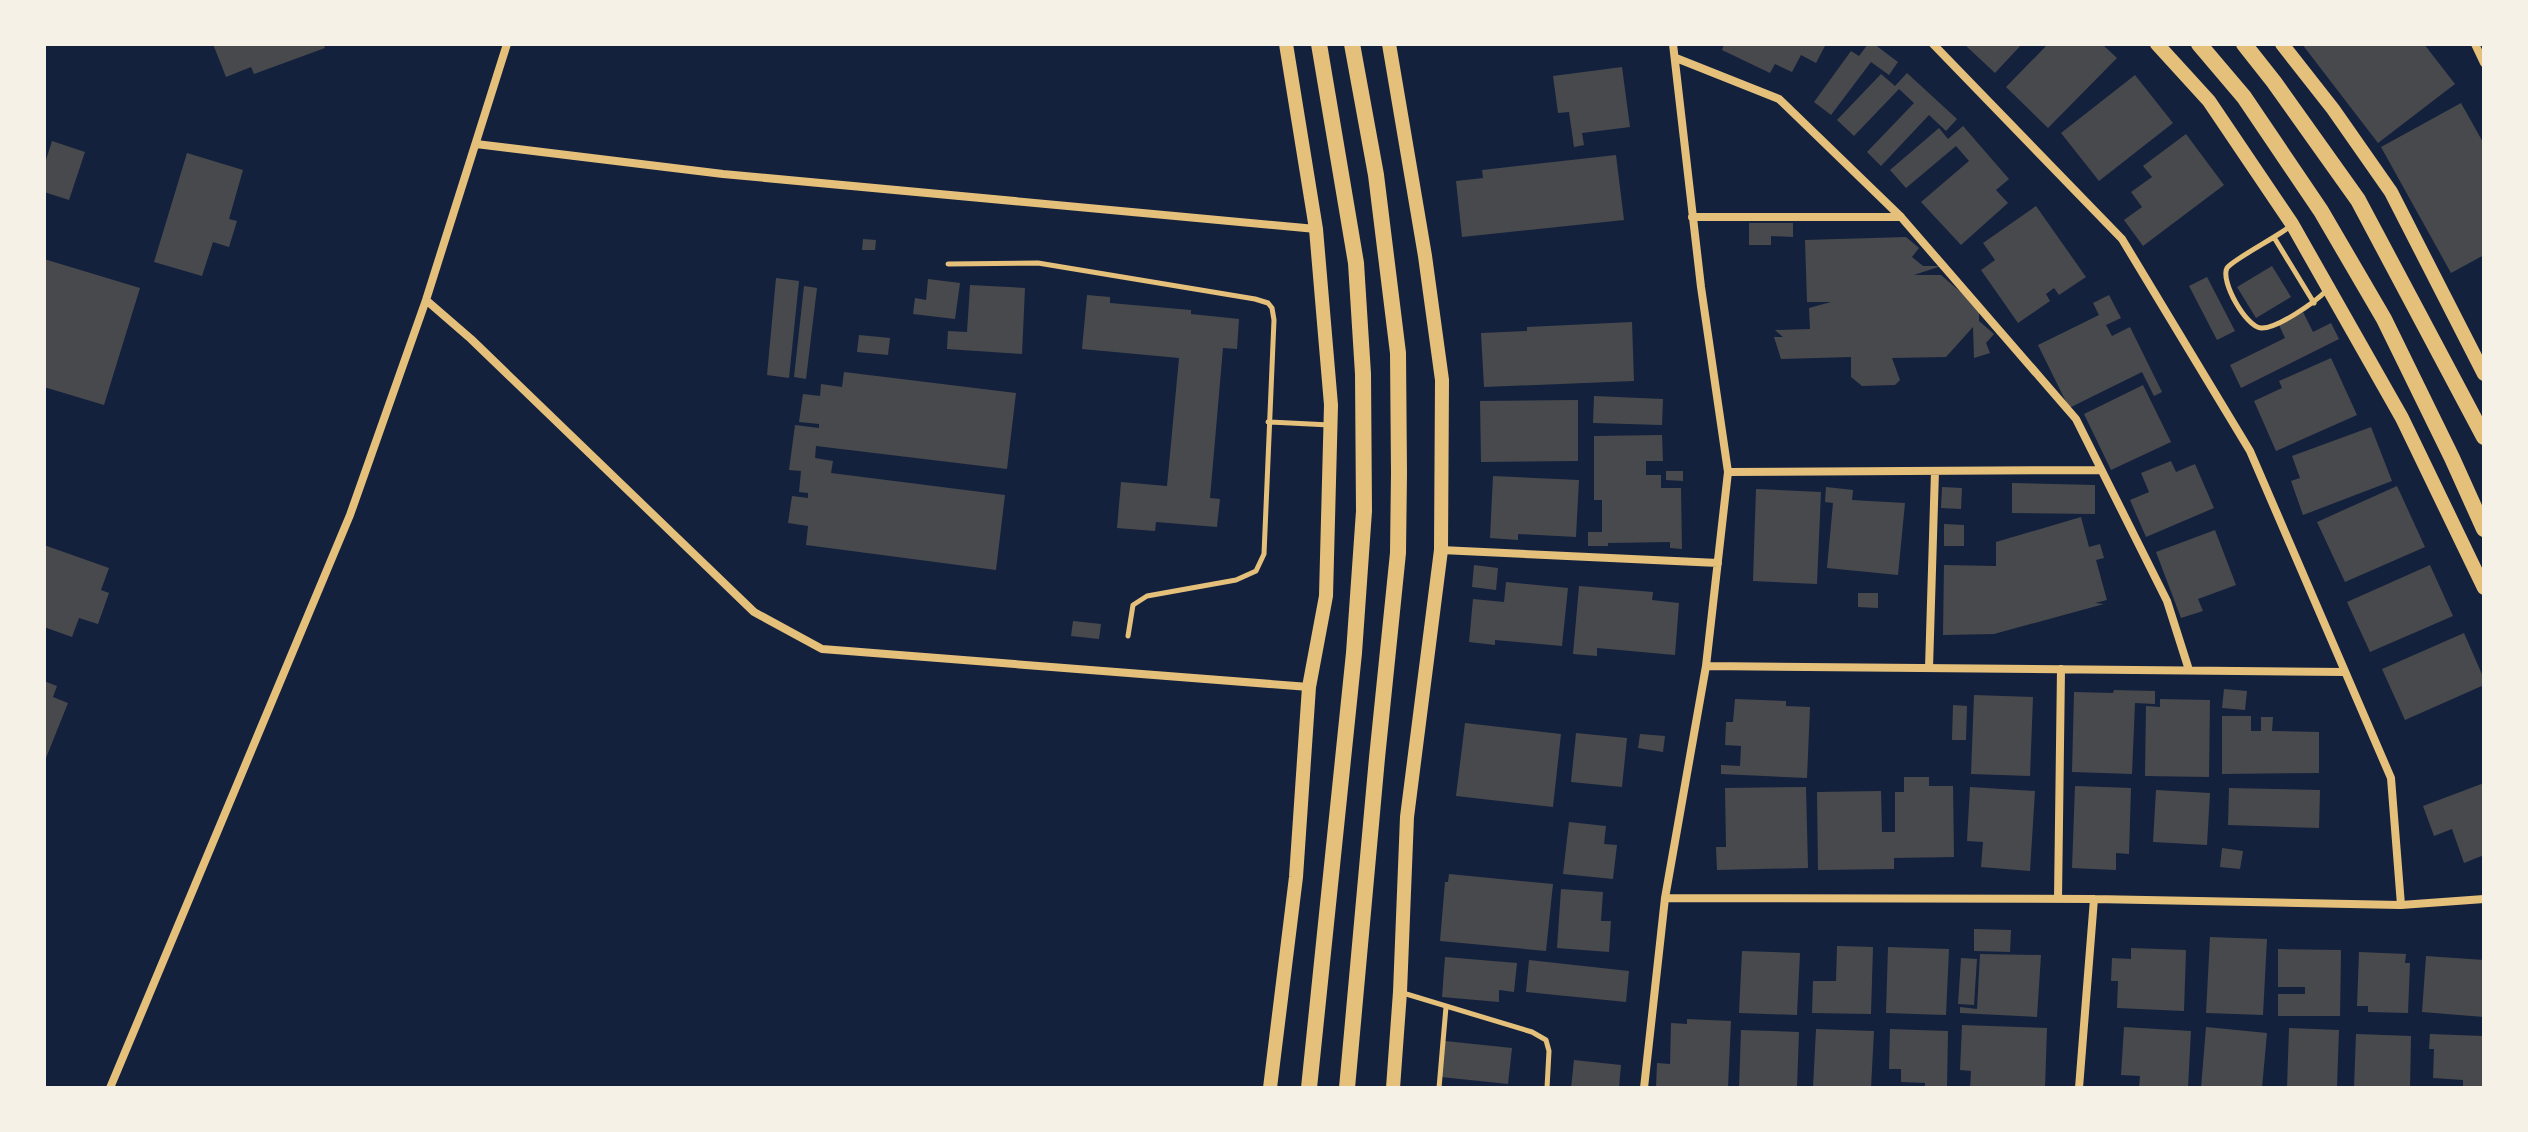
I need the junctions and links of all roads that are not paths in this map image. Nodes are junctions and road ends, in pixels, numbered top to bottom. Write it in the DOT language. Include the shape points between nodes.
graph roads {
  1 [pos="507,44"];
  2 [pos="1286,44"];
  3 [pos="1319,44"];
  4 [pos="1352,44"];
  5 [pos="1389,44"];
  6 [pos="1673,44"];
  7 [pos="1933,44"];
  8 [pos="2157,44"];
  9 [pos="2199,44"];
  10 [pos="2244,44"];
  11 [pos="2282,44"];
  12 [pos="2475,44"];
  13 [pos="1676,58"];
  14 [pos="2484,63"];
  15 [pos="476,144"];
  16 [pos="1692,217"];
  17 [pos="1901,217"];
  18 [pos="2292,224"];
  19 [pos="1316,229"];
  20 [pos="2275,239"];
  21 [pos="948,264"];
  22 [pos="2329,288"];
  23 [pos="426,300"];
  24 [pos="2314,303"];
  25 [pos="2484,374"];
  26 [pos="1268,422"];
  27 [pos="1331,425"];
  28 [pos="2484,437"];
  29 [pos="2101,470"];
  30 [pos="1935,471"];
  31 [pos="1728,472"];
  32 [pos="2484,529"];
  33 [pos="1441,550"];
  34 [pos="1718,563"];
  35 [pos="2484,588"];
  36 [pos="1128,636"];
  37 [pos="1706,666"];
  38 [pos="1929,668"];
  39 [pos="2061,669"];
  40 [pos="2189,670"];
  41 [pos="2345,672"];
  42 [pos="1309,687"];
  43 [pos="1665,898"];
  44 [pos="2058,899"];
  45 [pos="2094,899"];
  46 [pos="2484,899"];
  47 [pos="2401,905"];
  48 [pos="1400,992"];
  49 [pos="1446,1007"];
  50 [pos="110,1088"];
  51 [pos="1270,1088"];
  52 [pos="1309,1088"];
  53 [pos="1347,1088"];
  54 [pos="1393,1088"];
  55 [pos="1439,1088"];
  56 [pos="1547,1088"];
  57 [pos="1644,1088"];
  58 [pos="2079,1088"];
  1 -- 15 [label="street"];
  2 -- 19 [label="main road"];
  3 -- 52 [label="main road" via="1356,263 1364,511"];
  4 -- 53 [label="main road" via="1376,175 1398,353 1399,473 1398,553"];
  5 -- 33 [label="main road" via="1442,380"];
  6 -- 13 [label="street"];
  7 -- 41 [label="street" via="2122,239 2250,451"];
  8 -- 18 [label="main road" via="2209,101"];
  9 -- 32 [label="main road" via="2244,97 2321,211 2384,319"];
  10 -- 28 [label="main road" via="2358,200"];
  11 -- 25 [label="main road" via="2391,192"];
  12 -- 14 [label="street"];
  13 -- 16 [label="street"];
  13 -- 17 [label="street" via="1779,99"];
  15 -- 19 [label="street" via="723,174"];
  15 -- 23 [label="street"];
  16 -- 17 [label="street"];
  16 -- 31 [label="street"];
  17 -- 29 [label="street" via="2076,419"];
  18 -- 20 [label="lane"];
  18 -- 22 [label="main road"];
  19 -- 27 [label="main road"];
  20 -- 24 [label="lane"];
  20 -- 24 [label="lane" via="2229,264 2225,273 2250,324 2268,327"];
  21 -- 26 [label="lane" via="1038,263 1268,303 1275,331"];
  22 -- 24 [label="lane"];
  22 -- 35 [label="main road" via="2402,418"];
  23 -- 42 [label="street" via="754,612 822,649"];
  23 -- 50 [label="street" via="350,515"];
  26 -- 27 [label="lane"];
  26 -- 36 [label="lane" via="1264,554 1256,571 1236,580 1147,596 1133,605"];
  27 -- 42 [label="main road" via="1326,596"];
  29 -- 30 [label="street"];
  29 -- 40 [label="street" via="2167,601"];
  30 -- 31 [label="street"];
  30 -- 38 [label="street"];
  31 -- 34 [label="street"];
  33 -- 34 [label="street"];
  33 -- 48 [label="main road" via="1407,817"];
  34 -- 37 [label="street"];
  37 -- 38 [label="street"];
  37 -- 43 [label="street"];
  38 -- 39 [label="street"];
  39 -- 40 [label="street"];
  39 -- 44 [label="street"];
  40 -- 41 [label="street"];
  41 -- 47 [label="street" via="2391,778"];
  42 -- 51 [label="main road" via="1296,877"];
  43 -- 44 [label="street"];
  43 -- 57 [label="street"];
  44 -- 45 [label="street"];
  45 -- 47 [label="street"];
  45 -- 58 [label="street"];
  46 -- 47 [label="street"];
  48 -- 49 [label="lane"];
  48 -- 54 [label="main road"];
  49 -- 55 [label="lane"];
  49 -- 56 [label="lane" via="1546,1040"];
}
